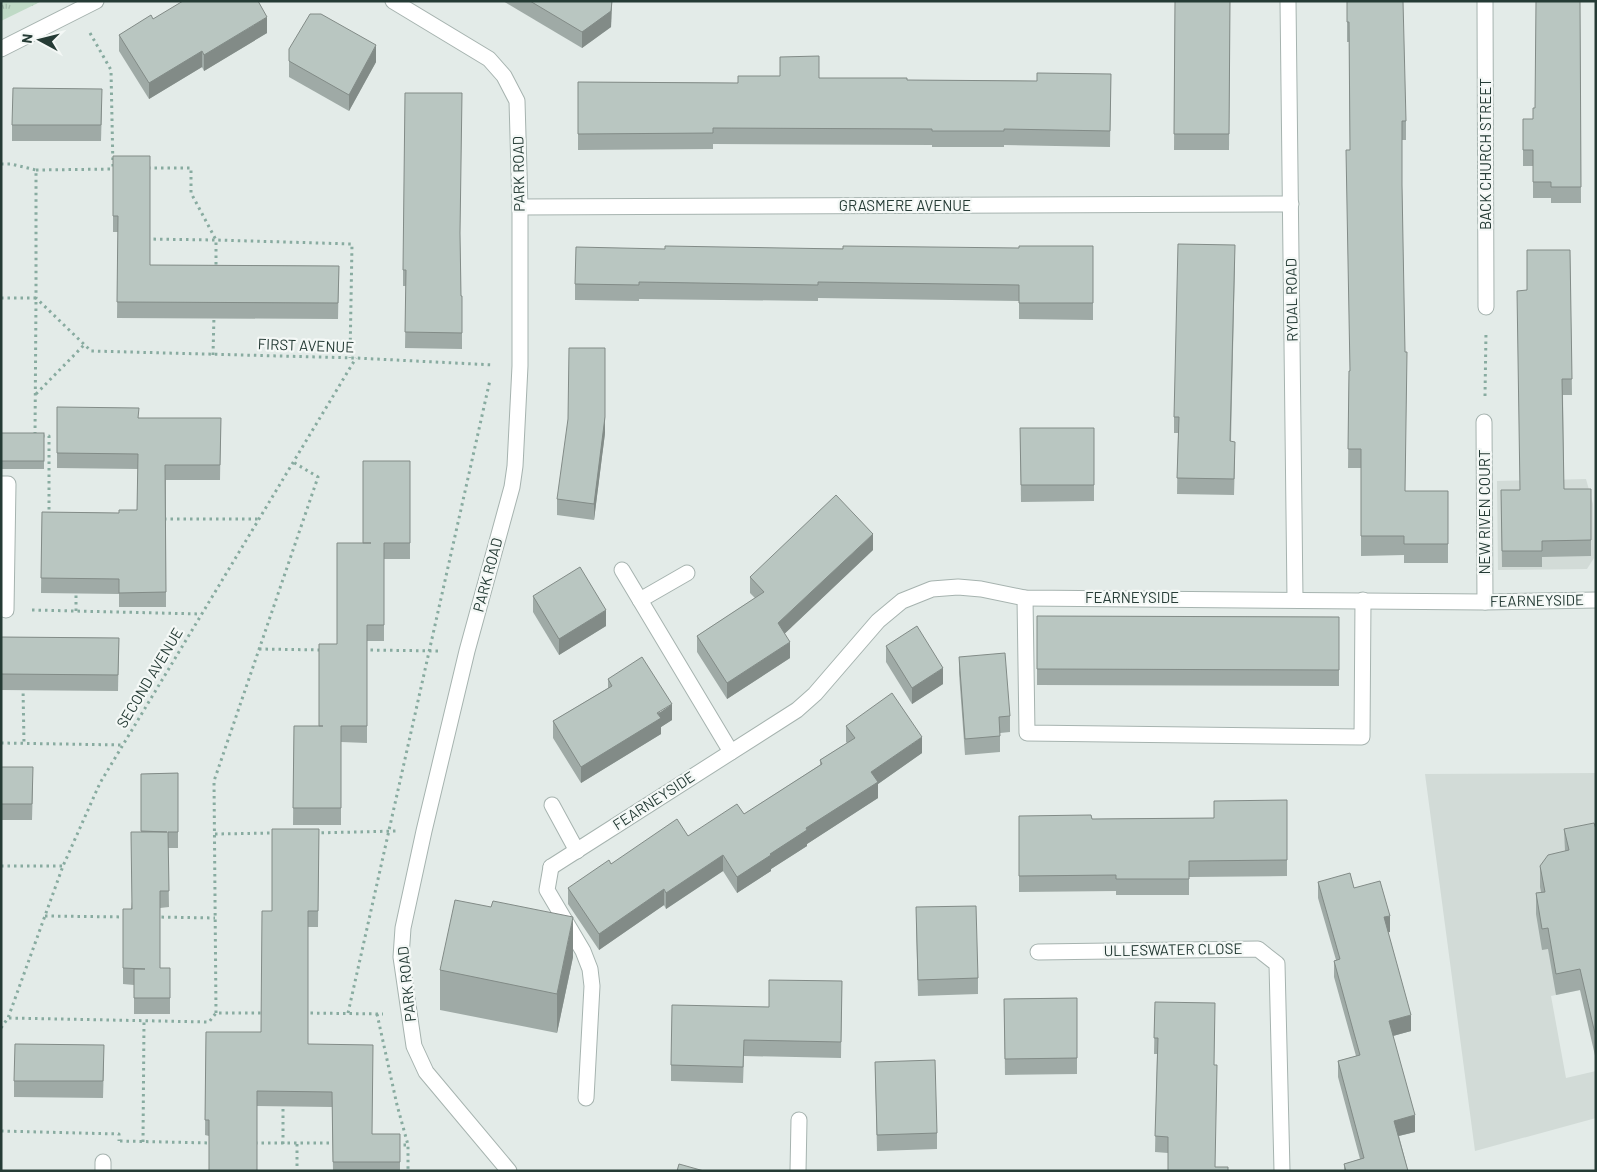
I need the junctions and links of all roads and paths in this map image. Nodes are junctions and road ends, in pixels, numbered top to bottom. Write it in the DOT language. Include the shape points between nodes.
graph roads {
  1 [pos="96,1"];
  2 [pos="394,1"];
  3 [pos="1288,1"];
  4 [pos="1485,1"];
  5 [pos="77,12"];
  6 [pos="1,49"];
  7 [pos="1,164"];
  8 [pos="142,168"];
  9 [pos="113,169"];
  10 [pos="122,169"];
  11 [pos="36,170"];
  12 [pos="1291,204"];
  13 [pos="520,207"];
  14 [pos="138,238"];
  15 [pos="216,240"];
  16 [pos="215,278"];
  17 [pos="1,298"];
  18 [pos="36,298"];
  19 [pos="215,307"];
  20 [pos="1486,307"];
  21 [pos="84,344"];
  22 [pos="213,354"];
  23 [pos="350,358"];
  24 [pos="356,358"];
  25 [pos="494,365"];
  26 [pos="520,366"];
  27 [pos="36,394"];
  28 [pos="1484,422"];
  29 [pos="27,436"];
  30 [pos="35,436"];
  31 [pos="293,462"];
  32 [pos="1,484"];
  33 [pos="163,519"];
  34 [pos="259,519"];
  35 [pos="8,521"];
  36 [pos="622,570"];
  37 [pos="687,573"];
  38 [pos="76,584"];
  39 [pos="1024,598"];
  40 [pos="1295,599"];
  41 [pos="640,600"];
  42 [pos="1363,600"];
  43 [pos="1596,600"];
  44 [pos="1485,602"];
  45 [pos="6,610"];
  46 [pos="76,611"];
  47 [pos="202,614"];
  48 [pos="259,649"];
  49 [pos="325,650"];
  50 [pos="363,650"];
  51 [pos="429,651"];
  52 [pos="467,651"];
  53 [pos="24,686"];
  54 [pos="1,743"];
  55 [pos="24,744"];
  56 [pos="123,745"];
  57 [pos="730,752"];
  58 [pos="552,805"];
  59 [pos="388,831"];
  60 [pos="424,831"];
  61 [pos="282,833"];
  62 [pos="311,833"];
  63 [pos="215,834"];
  64 [pos="577,851"];
  65 [pos="1,866"];
  66 [pos="63,866"];
  67 [pos="45,916"];
  68 [pos="135,917"];
  69 [pos="155,917"];
  70 [pos="215,918"];
  71 [pos="1038,952"];
  72 [pos="216,1013"];
  73 [pos="274,1013"];
  74 [pos="302,1013"];
  75 [pos="348,1014"];
  76 [pos="377,1014"];
  77 [pos="409,1014"];
  78 [pos="8,1018"];
  79 [pos="144,1021"];
  80 [pos="1,1028"];
  81 [pos="283,1097"];
  82 [pos="586,1098"];
  83 [pos="798,1120"];
  84 [pos="1,1132"];
  85 [pos="119,1141"];
  86 [pos="144,1142"];
  87 [pos="213,1143"];
  88 [pos="253,1143"];
  89 [pos="282,1144"];
  90 [pos="297,1144"];
  91 [pos="341,1144"];
  92 [pos="389,1145"];
  93 [pos="408,1145"];
  94 [pos="103,1166"];
  95 [pos="297,1171"];
  96 [pos="408,1171"];
  97 [pos="509,1171"];
  98 [pos="798,1171"];
  99 [pos="1282,1171"];
  1 -- 5 [label="street"];
  2 -- 13 [label="street, PARK ROAD" via="489,60 504,76 517,101"];
  3 -- 12 [label="street, RYDAL ROAD"];
  4 -- 20 [label="street, BACK CHURCH STREET"];
  5 -- 6 [label="street"];
  5 -- 9 [label="path" via="111,70"];
  7 -- 11 [label="path"];
  8 -- 15 [label="path" via="191,168 191,193"];
  9 -- 10 [label="path"];
  9 -- 11 [label="path"];
  11 -- 18 [label="path"];
  12 -- 13 [label="street, GRASMERE AVENUE"];
  12 -- 40 [label="street, RYDAL ROAD"];
  13 -- 26 [label="street, PARK ROAD"];
  14 -- 15 [label="path"];
  15 -- 16 [label="path"];
  15 -- 23 [label="path" via="352,244"];
  17 -- 18 [label="path"];
  18 -- 21 [label="path"];
  18 -- 27 [label="path"];
  19 -- 22 [label="path"];
  20 -- 28 [label="path"];
  21 -- 22 [label="path, FIRST AVENUE" via="91,351"];
  21 -- 27 [label="path"];
  22 -- 23 [label="path, FIRST AVENUE"];
  23 -- 24 [label="path, FIRST AVENUE"];
  24 -- 25 [label="path, FIRST AVENUE"];
  24 -- 31 [label="path, SECOND AVENUE"];
  25 -- 26 [label="path, FIRST AVENUE"];
  25 -- 51 [label="path"];
  26 -- 52 [label="street, PARK ROAD" via="516,466"];
  27 -- 30 [label="path"];
  28 -- 44 [label="street, NEW RIVEN COURT"];
  29 -- 30 [label="path"];
  30 -- 35 [label="path" via="49,436 49,520"];
  31 -- 34 [label="path, SECOND AVENUE"];
  31 -- 48 [label="path" via="318,478"];
  32 -- 35 [label="street" via="8,484"];
  33 -- 34 [label="path"];
  34 -- 47 [label="path, SECOND AVENUE"];
  35 -- 45 [label="street"];
  36 -- 41 [label="street"];
  37 -- 41 [label="street"];
  38 -- 46 [label="path"];
  39 -- 40 [label="street, FEARNEYSIDE"];
  39 -- 42 [label="street" via="1027,733 1362,737"];
  39 -- 57 [label="street, FEARNEYSIDE" via="958,586 932,589 902,601 878,620 815,694 797,710"];
  40 -- 42 [label="street, FEARNEYSIDE"];
  41 -- 57 [label="street"];
  42 -- 44 [label="street, FEARNEYSIDE"];
  43 -- 44 [label="street, FEARNEYSIDE"];
  45 -- 46 [label="path"];
  46 -- 47 [label="path"];
  47 -- 56 [label="path, SECOND AVENUE"];
  48 -- 49 [label="path"];
  48 -- 63 [label="path" via="214,781"];
  50 -- 51 [label="path"];
  51 -- 52 [label="path"];
  51 -- 59 [label="path"];
  52 -- 60 [label="street, PARK ROAD"];
  53 -- 55 [label="path"];
  54 -- 55 [label="path"];
  55 -- 56 [label="path"];
  56 -- 66 [label="path, SECOND AVENUE" via="100,783"];
  57 -- 64 [label="street, FEARNEYSIDE"];
  58 -- 64 [label="street"];
  59 -- 60 [label="path"];
  59 -- 62 [label="path"];
  59 -- 75 [label="path"];
  60 -- 77 [label="street, PARK ROAD" via="403,928 401,957"];
  61 -- 63 [label="path"];
  63 -- 70 [label="path"];
  64 -- 82 [label="street, FEARNEYSIDE" via="551,867 548,890 590,968 592,986"];
  65 -- 66 [label="path"];
  66 -- 67 [label="path, SECOND AVENUE"];
  67 -- 68 [label="path"];
  67 -- 78 [label="path, SECOND AVENUE"];
  69 -- 70 [label="path"];
  70 -- 72 [label="path"];
  71 -- 99 [label="street, ULLESWATER CLOSE" via="1258,949 1277,964"];
  72 -- 73 [label="path"];
  72 -- 79 [label="path" via="209,1022"];
  74 -- 75 [label="path"];
  75 -- 76 [label="path"];
  76 -- 77 [label="path"];
  76 -- 93 [label="path"];
  77 -- 97 [label="street, PARK ROAD" via="414,1046 426,1072"];
  78 -- 79 [label="path"];
  78 -- 80 [label="path, SECOND AVENUE"];
  79 -- 86 [label="path"];
  81 -- 89 [label="path"];
  83 -- 98 [label="street"];
  84 -- 85 [label="path" via="120,1134"];
  85 -- 86 [label="path"];
  85 -- 94 [label="path"];
  86 -- 87 [label="path"];
  88 -- 89 [label="path"];
  89 -- 90 [label="path"];
  90 -- 91 [label="path"];
  90 -- 95 [label="path"];
  92 -- 93 [label="path"];
  93 -- 96 [label="path"];
}
